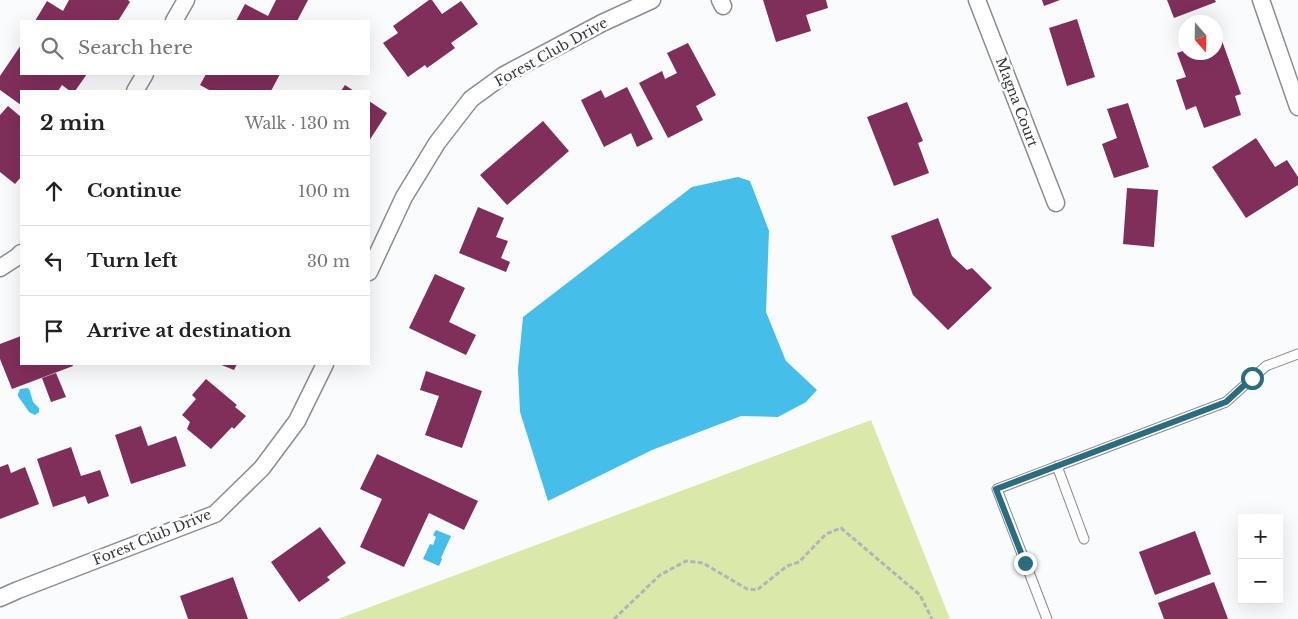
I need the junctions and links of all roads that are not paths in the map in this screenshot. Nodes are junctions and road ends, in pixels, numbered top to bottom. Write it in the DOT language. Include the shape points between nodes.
graph roads {
  1 [pos="186,0"];
  2 [pos="652,0"];
  3 [pos="977,0"];
  4 [pos="1261,0"];
  5 [pos="175,20"];
  6 [pos="144,75"];
  7 [pos="136,90"];
  8 [pos="1298,107"];
  9 [pos="1056,203"];
  10 [pos="20,254"];
  11 [pos="0,268"];
  12 [pos="370,270"];
  13 [pos="1298,354"];
  14 [pos="325,365"];
  15 [pos="1057,466"];
  16 [pos="1084,539"];
  17 [pos="0,598"];
  18 [pos="1047,619"];
  1 -- 5 [label="street"];
  2 -- 12 [label="street, Forest Club Drive" via="504,75 471,99 437,143 404,197"];
  3 -- 9 [label="street, Magna Court"];
  4 -- 8 [label="street"];
  6 -- 7 [label="street"];
  10 -- 11 [label="street"];
  13 -- 15 [label="lane" via="1266,366 1226,402"];
  14 -- 17 [label="street, Forest Club Drive" via="297,421 262,468 215,514"];
  15 -- 16 [label="lane"];
  15 -- 18 [label="lane" via="996,489"];
}
